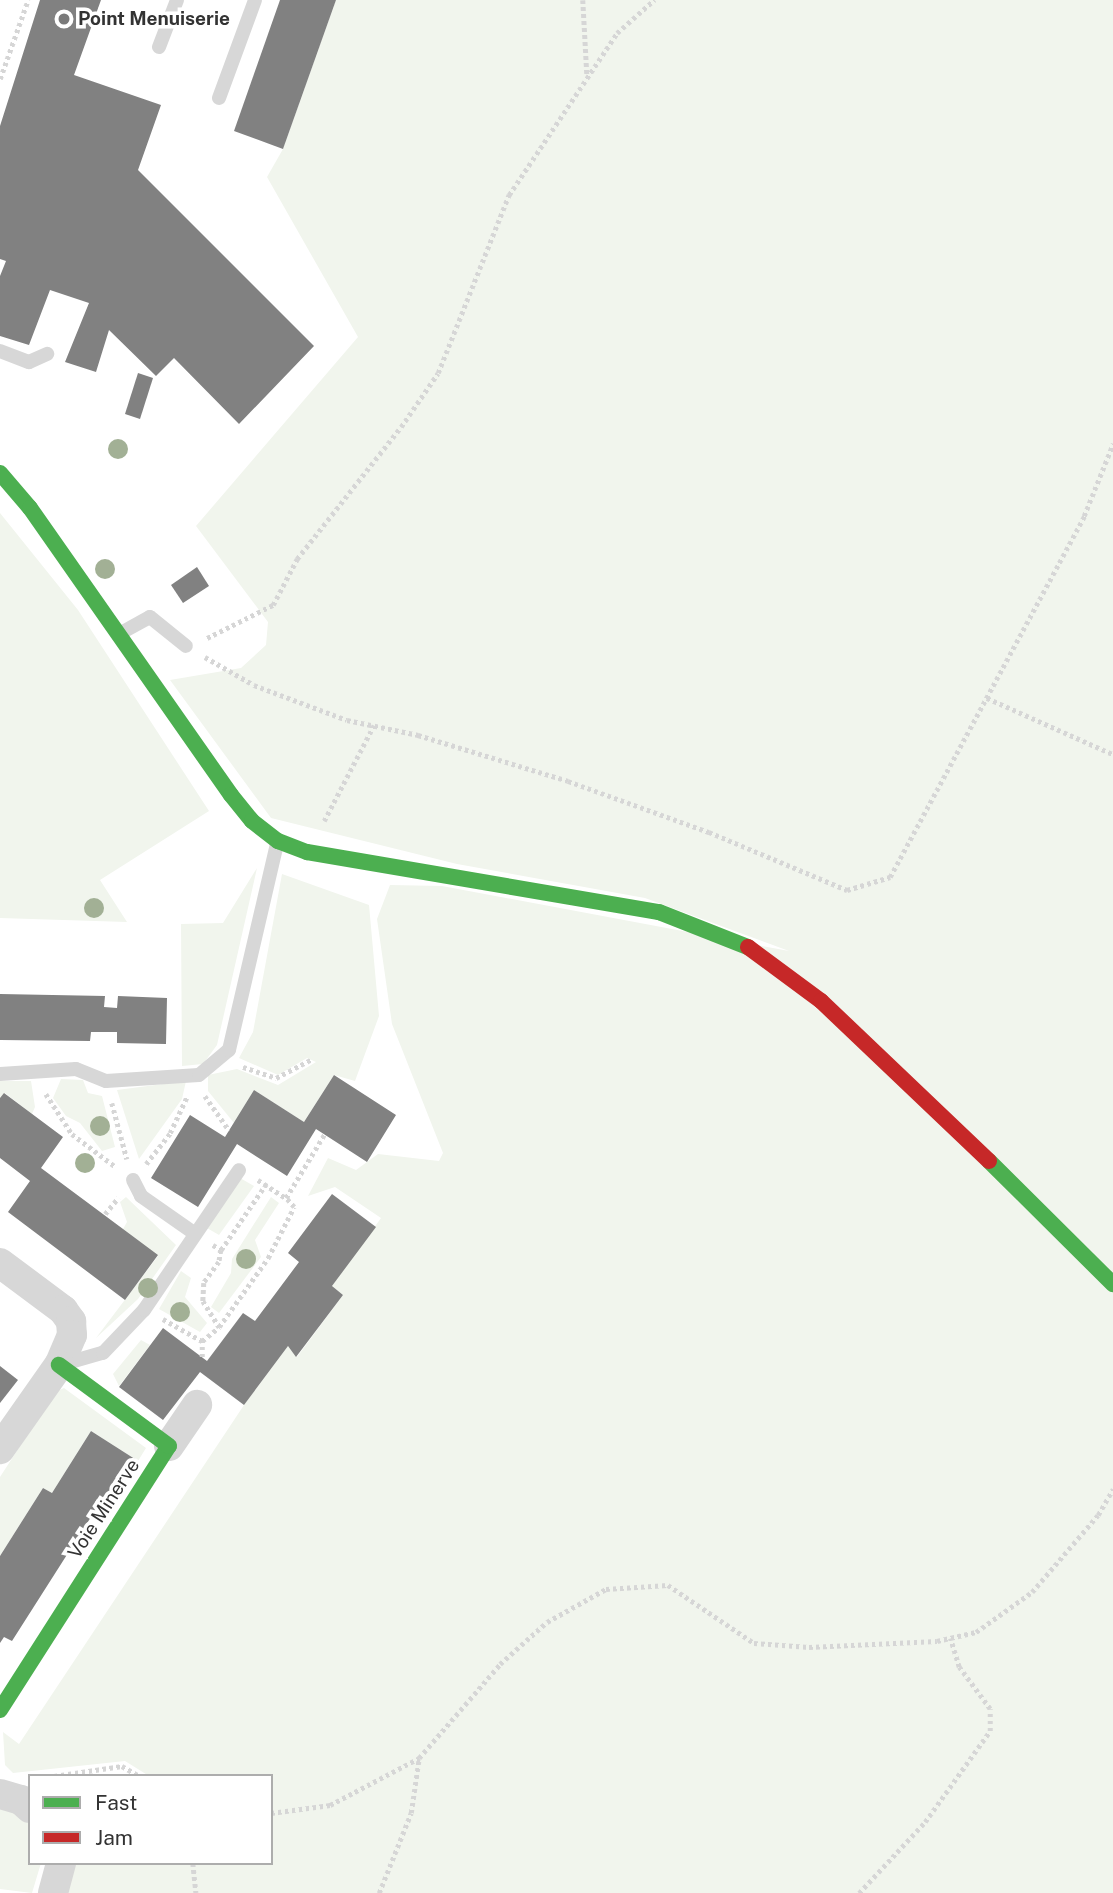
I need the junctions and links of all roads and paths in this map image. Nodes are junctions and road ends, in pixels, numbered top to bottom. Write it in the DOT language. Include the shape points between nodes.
graph roads {
  1 [pos="28,0"];
  2 [pos="177,0"];
  3 [pos="255,0"];
  4 [pos="583,0"];
  5 [pos="654,0"];
  6 [pos="159,47"];
  7 [pos="587,75"];
  8 [pos="0,79"];
  9 [pos="219,98"];
  10 [pos="0,351"];
  11 [pos="47,354"];
  12 [pos="1113,444"];
  13 [pos="3,478"];
  14 [pos="118,634"];
  15 [pos="186,646"];
  16 [pos="987,698"];
  17 [pos="374,725"];
  18 [pos="1113,754"];
  19 [pos="278,841"];
  20 [pos="307,852"];
  21 [pos="312,1059"];
  22 [pos="215,1061"];
  23 [pos="44,1072"];
  24 [pos="0,1074"];
  25 [pos="199,1074"];
  26 [pos="106,1081"];
  27 [pos="229,1130"];
  28 [pos="324,1135"];
  29 [pos="239,1170"];
  30 [pos="133,1180"];
  31 [pos="266,1184"];
  32 [pos="286,1198"];
  33 [pos="194,1233"];
  34 [pos="221,1250"];
  35 [pos="0,1263"];
  36 [pos="1113,1283"];
  37 [pos="144,1310"];
  38 [pos="219,1327"];
  39 [pos="202,1340"];
  40 [pos="202,1357"];
  41 [pos="59,1365"];
  42 [pos="197,1405"];
  43 [pos="169,1446"];
  44 [pos="0,1450"];
  45 [pos="1113,1489"];
  46 [pos="950,1638"];
  47 [pos="0,1710"];
  48 [pos="419,1758"];
  49 [pos="68,1774"];
  50 [pos="136,1774"];
  51 [pos="0,1794"];
  52 [pos="28,1806"];
  53 [pos="273,1813"];
  54 [pos="61,1865"];
  55 [pos="193,1865"];
  56 [pos="54,1893"];
  57 [pos="197,1893"];
  58 [pos="379,1893"];
  59 [pos="859,1893"];
  1 -- 8 [label="path"];
  2 -- 6 [label="lane"];
  3 -- 9 [label="lane"];
  4 -- 7 [label="path"];
  5 -- 7 [label="path" via="617,33"];
  7 -- 15 [label="path" via="509,195 490,233 438,373 401,427 297,559 272,605"];
  10 -- 11 [label="lane" via="29,362"];
  12 -- 16 [label="path" via="1084,516"];
  13 -- 14 [label="street"];
  14 -- 15 [label="lane" via="150,617"];
  14 -- 19 [label="street" via="231,795 252,821"];
  15 -- 17 [label="path" via="254,685"];
  16 -- 17 [label="path" via="890,877 847,890 709,832 568,781"];
  16 -- 18 [label="path"];
  17 -- 20 [label="path"];
  19 -- 20 [label="street"];
  19 -- 22 [label="lane" via="237,1028 229,1050"];
  20 -- 36 [label="street" via="659,912 747,947 821,1001"];
  21 -- 22 [label="path" via="276,1078"];
  22 -- 25 [label="lane"];
  23 -- 24 [label="lane"];
  23 -- 26 [label="lane" via="76,1069"];
  23 -- 30 [label="path" via="51,1108 72,1135"];
  25 -- 26 [label="lane"];
  25 -- 27 [label="path" via="208,1101"];
  25 -- 30 [label="path" via="170,1133"];
  26 -- 30 [label="path"];
  28 -- 32 [label="path"];
  29 -- 31 [label="path"];
  29 -- 33 [label="lane"];
  30 -- 33 [label="lane" via="141,1196"];
  31 -- 32 [label="path"];
  31 -- 34 [label="path"];
  32 -- 38 [label="path" via="294,1207 268,1258"];
  33 -- 34 [label="path"];
  33 -- 37 [label="lane"];
  34 -- 38 [label="path" via="219,1262 204,1283 203,1301"];
  35 -- 41 [label="street" via="71,1321 72,1335"];
  37 -- 39 [label="path"];
  37 -- 41 [label="lane" via="103,1353"];
  38 -- 39 [label="path"];
  39 -- 40 [label="path"];
  41 -- 43 [label="street"];
  41 -- 44 [label="street"];
  42 -- 43 [label="street"];
  43 -- 47 [label="street, Voie Minerve"];
  45 -- 46 [label="path" via="1098,1515 1032,1592 975,1632"];
  46 -- 48 [label="path" via="847,1646 754,1643 668,1585 606,1588 528,1638"];
  46 -- 59 [label="path" via="959,1667 990,1709 990,1731 925,1822"];
  48 -- 53 [label="path" via="330,1805"];
  48 -- 58 [label="path" via="411,1813"];
  49 -- 50 [label="path" via="122,1766"];
  51 -- 52 [label="street"];
  54 -- 56 [label="street"];
  55 -- 57 [label="path"];
}
